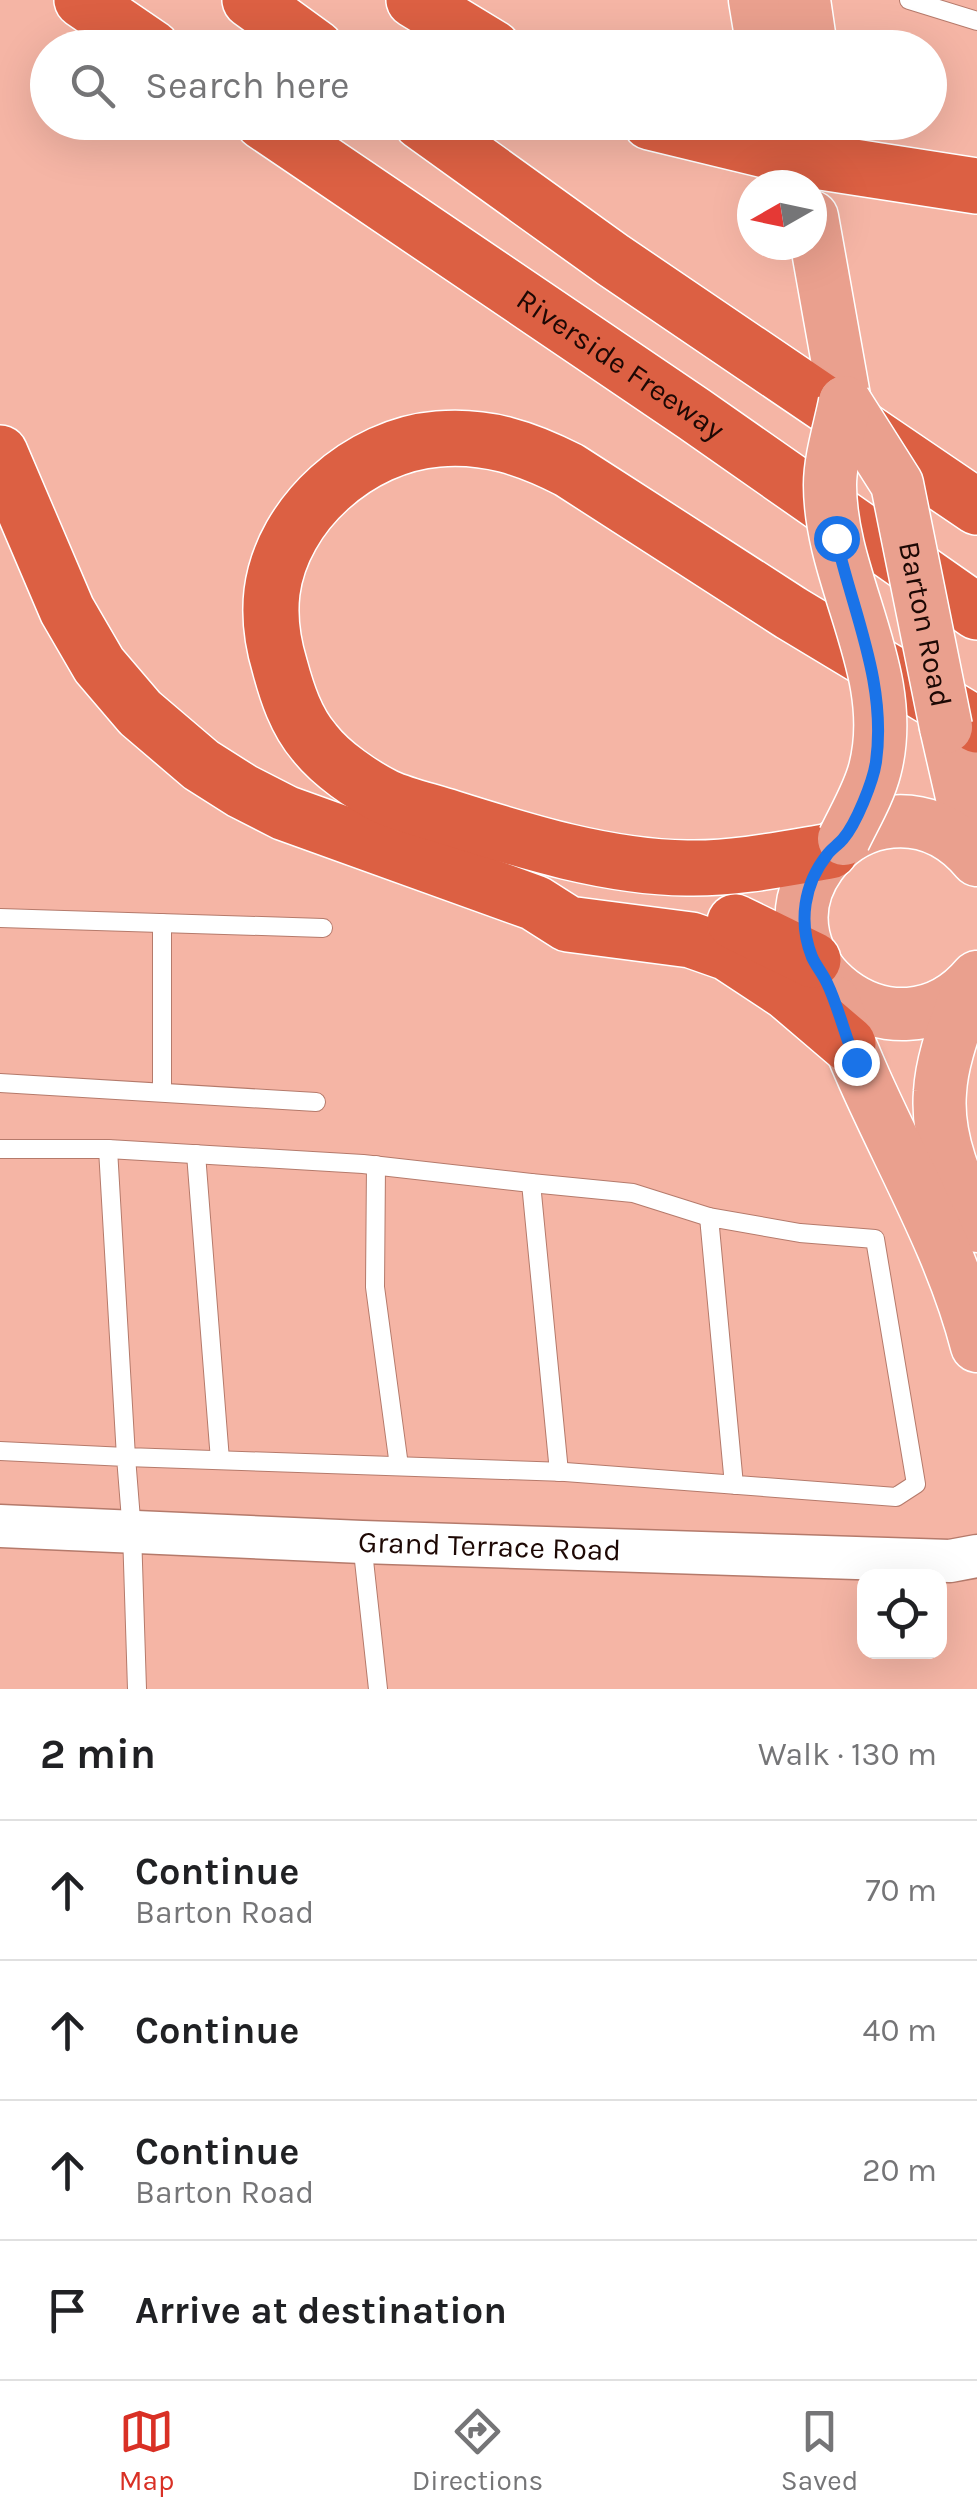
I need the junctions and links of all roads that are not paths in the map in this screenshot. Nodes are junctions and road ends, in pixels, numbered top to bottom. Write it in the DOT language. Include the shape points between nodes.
graph roads {
  1 [pos="82,0"];
  2 [pos="250,0"];
  3 [pos="414,0"];
  4 [pos="755,0"];
  5 [pos="804,0"];
  6 [pos="909,0"];
  7 [pos="977,20"];
  8 [pos="126,30"];
  9 [pos="291,30"];
  10 [pos="463,30"];
  11 [pos="760,30"];
  12 [pos="809,30"];
  13 [pos="290,140"];
  14 [pos="446,140"];
  15 [pos="759,140"];
  16 [pos="801,147"];
  17 [pos="977,186"];
  18 [pos="819,260"];
  19 [pos="845,402"];
  20 [pos="0,453"];
  21 [pos="977,507"];
  22 [pos="977,612"];
  23 [pos="977,724"];
  24 [pos="837,845"];
  25 [pos="976,859"];
  26 [pos="535,903"];
  27 [pos="0,918"];
  28 [pos="162,923"];
  29 [pos="323,928"];
  30 [pos="820,971"];
  31 [pos="973,981"];
  32 [pos="848,1044"];
  33 [pos="0,1083"];
  34 [pos="162,1092"];
  35 [pos="316,1102"];
  36 [pos="108,1148"];
  37 [pos="0,1149"];
  38 [pos="196,1154"];
  39 [pos="376,1165"];
  40 [pos="531,1183"];
  41 [pos="709,1217"];
  42 [pos="977,1226"];
  43 [pos="977,1346"];
  44 [pos="0,1451"];
  45 [pos="126,1457"];
  46 [pos="220,1460"];
  47 [pos="399,1466"];
  48 [pos="560,1472"];
  49 [pos="734,1485"];
  50 [pos="0,1526"];
  51 [pos="132,1532"];
  52 [pos="362,1542"];
  53 [pos="977,1556"];
  54 [pos="137,1689"];
  55 [pos="378,1689"];
  1 -- 8 [label="highway"];
  2 -- 9 [label="highway"];
  3 -- 10 [label="highway"];
  4 -- 11 [label="main road"];
  5 -- 12 [label="main road"];
  6 -- 7 [label="lane"];
  13 -- 22 [label="highway, Riverside Freeway"];
  14 -- 21 [label="highway"];
  15 -- 16 [label="highway"];
  16 -- 17 [label="highway"];
  18 -- 19 [label="main road, Barton Road"];
  19 -- 24 [label="main road, Barton Road, bridge" via="830,482 840,555 878,690 880,727 876,767"];
  19 -- 25 [label="main road, Barton Road, bridge" via="897,484"];
  20 -- 26 [label="highway" via="67,610 99,665 140,713 201,765 285,813"];
  23 -- 24 [label="highway" via="530,450 439,439 410,444 354,469 300,521 272,592 273,642 288,697 314,743 387,797 611,861 752,865"];
  24 -- 25 [label="main road" via="877,824 914,822 948,834"];
  24 -- 30 [label="main road, Barton Road" via="807,892 806,938"];
  26 -- 30 [label="highway" via="572,895 712,916 742,924"];
  26 -- 32 [label="highway" via="568,924 692,940 728,954"];
  27 -- 28 [label="lane"];
  28 -- 29 [label="lane"];
  28 -- 34 [label="lane"];
  30 -- 31 [label="main road" via="838,993 897,1015 943,1005"];
  30 -- 32 [label="main road"];
  31 -- 42 [label="main road" via="939,1093 956,1184"];
  32 -- 43 [label="main road" via="914,1184"];
  33 -- 34 [label="lane"];
  34 -- 35 [label="lane"];
  36 -- 37 [label="lane"];
  36 -- 38 [label="lane"];
  36 -- 45 [label="lane"];
  38 -- 39 [label="lane"];
  38 -- 46 [label="lane"];
  39 -- 40 [label="lane"];
  39 -- 47 [label="lane" via="376,1287"];
  40 -- 41 [label="lane" via="633,1193"];
  40 -- 48 [label="lane"];
  41 -- 49 [label="lane"];
  41 -- 49 [label="lane" via="875,1240 916,1484 896,1496"];
  44 -- 45 [label="lane"];
  45 -- 46 [label="lane"];
  45 -- 51 [label="lane"];
  46 -- 47 [label="lane"];
  47 -- 48 [label="lane"];
  48 -- 49 [label="lane"];
  50 -- 51 [label="street, Grand Terrace Road"];
  51 -- 52 [label="street, Grand Terrace Road"];
  51 -- 54 [label="lane"];
  52 -- 53 [label="street, Grand Terrace Road"];
  52 -- 55 [label="lane"];
}
